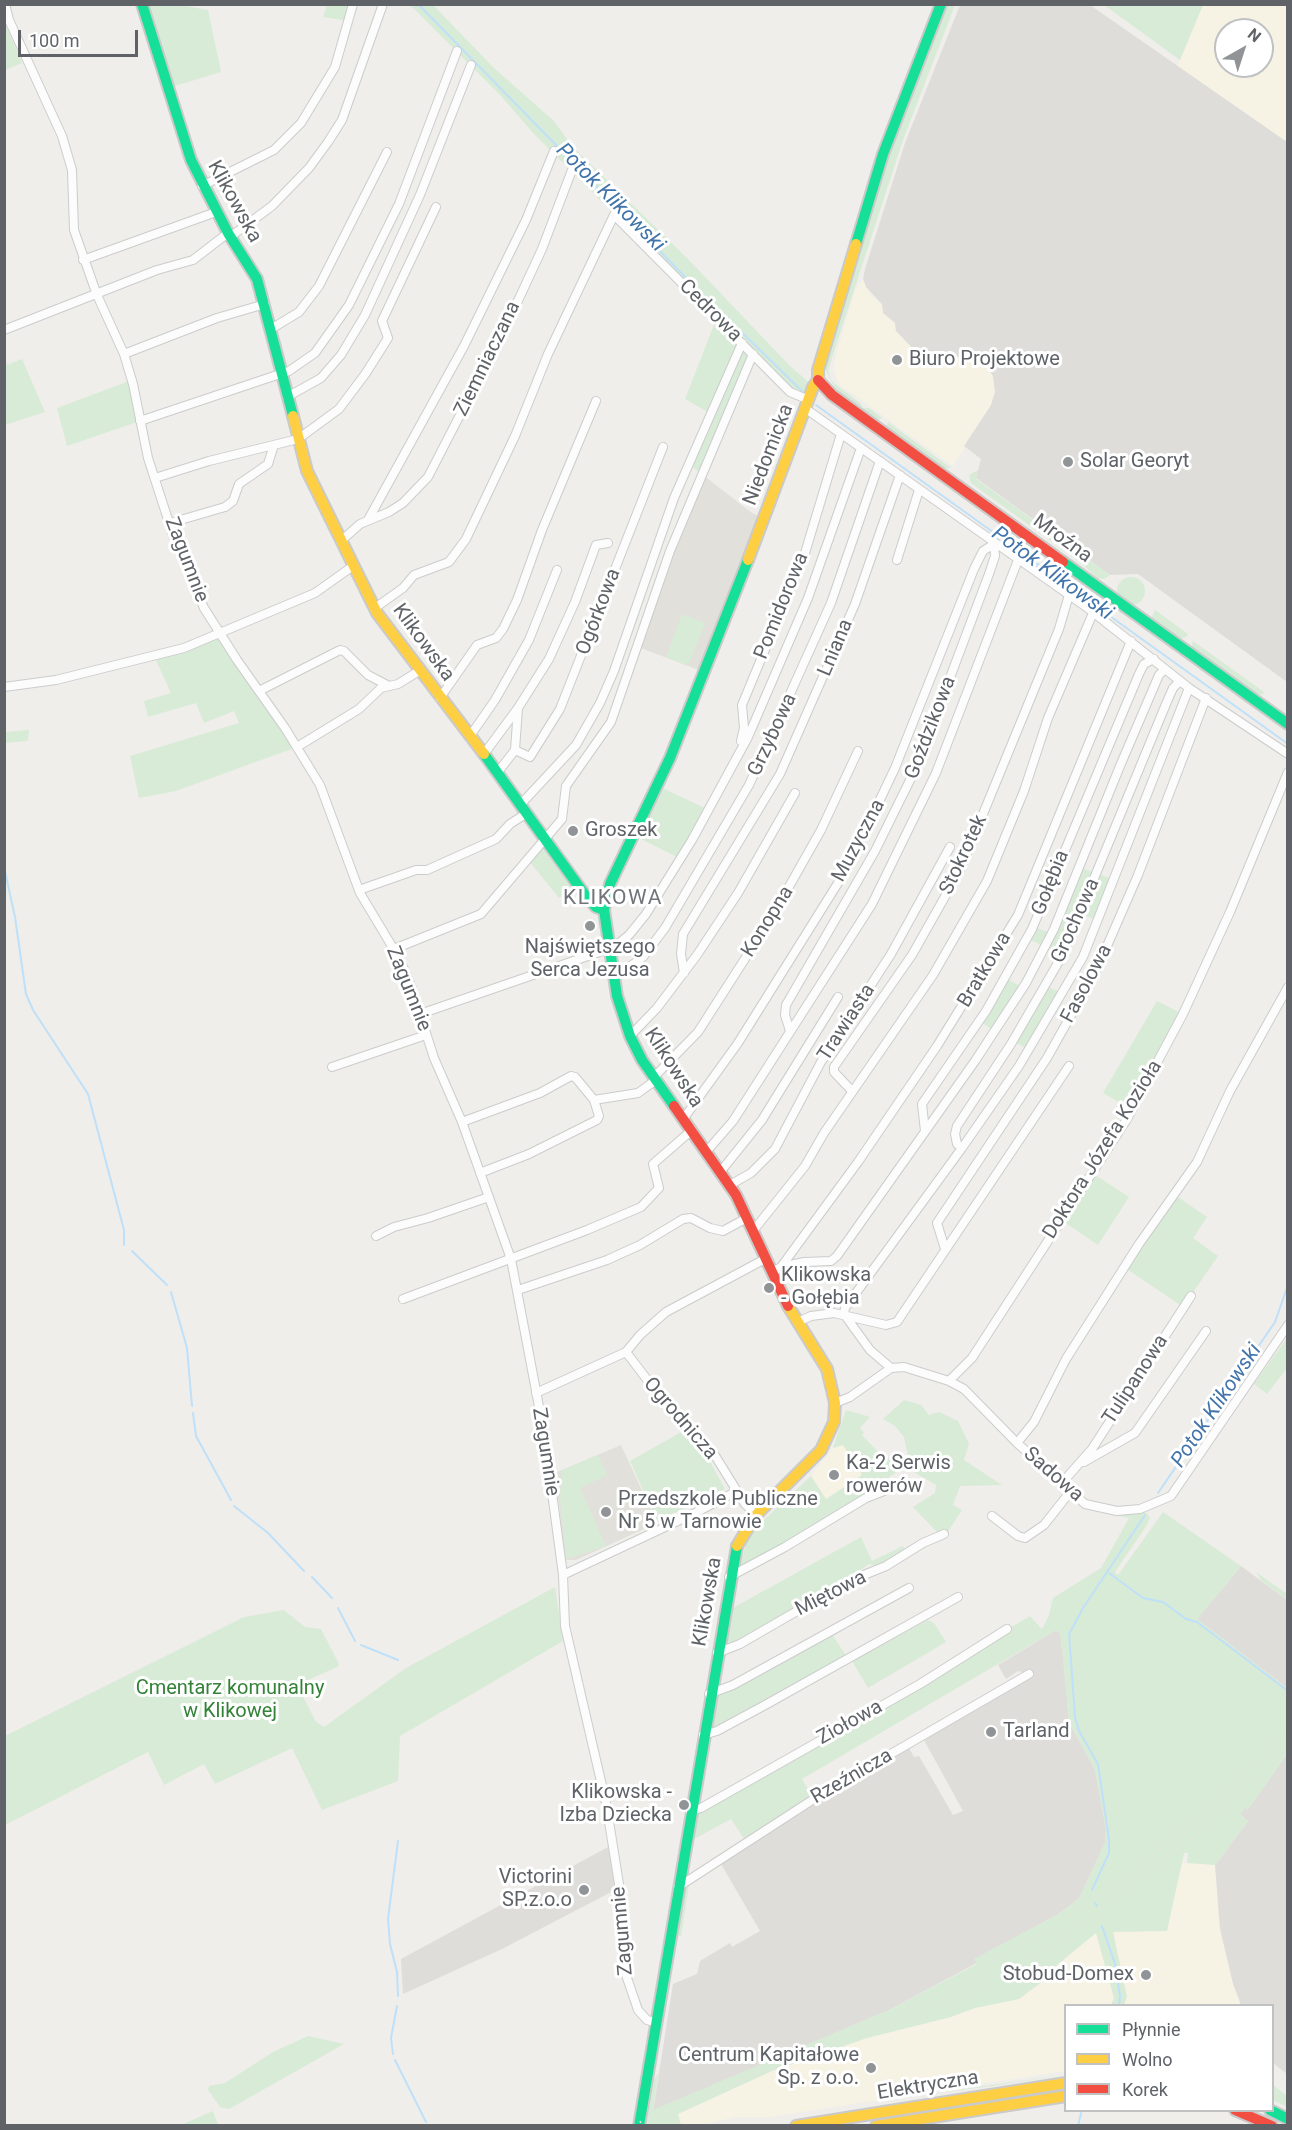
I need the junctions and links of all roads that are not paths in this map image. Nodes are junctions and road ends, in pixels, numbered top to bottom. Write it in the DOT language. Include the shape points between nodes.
graph roads {
  1 [pos="5,4"];
  2 [pos="142,4"];
  3 [pos="353,4"];
  4 [pos="383,4"];
  5 [pos="941,4"];
  6 [pos="457,51"];
  7 [pos="471,66"];
  8 [pos="554,151"];
  9 [pos="387,152"];
  10 [pos="572,170"];
  11 [pos="202,186"];
  12 [pos="436,207"];
  13 [pos="216,212"];
  14 [pos="229,235"];
  15 [pos="83,260"];
  16 [pos="97,295"];
  17 [pos="265,304"];
  18 [pos="271,329"];
  19 [pos="4,330"];
  20 [pos="742,343"];
  21 [pos="124,354"];
  22 [pos="753,354"];
  23 [pos="282,372"];
  24 [pos="818,380"];
  25 [pos="287,397"];
  26 [pos="596,401"];
  27 [pos="807,404"];
  28 [pos="140,421"];
  29 [pos="841,434"];
  30 [pos="298,439"];
  31 [pos="274,445"];
  32 [pos="663,447"];
  33 [pos="861,448"];
  34 [pos="880,461"];
  35 [pos="900,476"];
  36 [pos="155,478"];
  37 [pos="919,490"];
  38 [pos="368,520"];
  39 [pos="170,523"];
  40 [pos="341,541"];
  41 [pos="608,543"];
  42 [pos="994,544"];
  43 [pos="897,560"];
  44 [pos="1018,560"];
  45 [pos="353,566"];
  46 [pos="557,570"];
  47 [pos="1069,595"];
  48 [pos="375,608"];
  49 [pos="1094,614"];
  50 [pos="220,635"];
  51 [pos="1131,641"];
  52 [pos="1154,659"];
  53 [pos="1165,669"];
  54 [pos="419,671"];
  55 [pos="1180,681"];
  56 [pos="387,685"];
  57 [pos="4,687"];
  58 [pos="1189,688"];
  59 [pos="258,691"];
  60 [pos="440,698"];
  61 [pos="1206,698"];
  62 [pos="518,708"];
  63 [pos="1287,724"];
  64 [pos="470,736"];
  65 [pos="297,747"];
  66 [pos="515,750"];
  67 [pos="858,751"];
  68 [pos="484,754"];
  69 [pos="1287,754"];
  70 [pos="1287,771"];
  71 [pos="498,772"];
  72 [pos="728,776"];
  73 [pos="795,793"];
  74 [pos="524,809"];
  75 [pos="546,840"];
  76 [pos="950,847"];
  77 [pos="359,890"];
  78 [pos="604,910"];
  79 [pos="608,948"];
  80 [pos="394,949"];
  81 [pos="684,974"];
  82 [pos="614,978"];
  83 [pos="1287,987"];
  84 [pos="838,998"];
  85 [pos="420,1014"];
  86 [pos="790,1031"];
  87 [pos="426,1035"];
  88 [pos="630,1036"];
  89 [pos="1069,1066"];
  90 [pos="332,1067"];
  91 [pos="655,1079"];
  92 [pos="852,1091"];
  93 [pos="594,1100"];
  94 [pos="684,1118"];
  95 [pos="462,1122"];
  96 [pos="692,1130"];
  97 [pos="925,1133"];
  98 [pos="962,1148"];
  99 [pos="707,1151"];
  100 [pos="721,1171"];
  101 [pos="480,1173"];
  102 [pos="730,1185"];
  103 [pos="489,1197"];
  104 [pos="747,1218"];
  105 [pos="753,1231"];
  106 [pos="376,1236"];
  107 [pos="945,1248"];
  108 [pos="511,1259"];
  109 [pos="765,1259"];
  110 [pos="776,1270"];
  111 [pos="518,1290"];
  112 [pos="1191,1296"];
  113 [pos="403,1299"];
  114 [pos="844,1314"];
  115 [pos="798,1322"];
  116 [pos="1287,1325"];
  117 [pos="1206,1331"];
  118 [pos="626,1352"];
  119 [pos="891,1368"];
  120 [pos="949,1381"];
  121 [pos="536,1393"];
  122 [pos="835,1403"];
  123 [pos="1017,1443"];
  124 [pos="1080,1464"];
  125 [pos="1061,1484"];
  126 [pos="737,1491"];
  127 [pos="884,1491"];
  128 [pos="1070,1492"];
  129 [pos="756,1515"];
  130 [pos="992,1516"];
  131 [pos="944,1534"];
  132 [pos="563,1575"];
  133 [pos="729,1577"];
  134 [pos="909,1588"];
  135 [pos="958,1597"];
  136 [pos="1007,1629"];
  137 [pos="717,1653"];
  138 [pos="1029,1674"];
  139 [pos="709,1694"];
  140 [pos="703,1735"];
  141 [pos="690,1811"];
  142 [pos="678,1887"];
  143 [pos="655,2022"];
  144 [pos="1064,2083"];
  145 [pos="1064,2097"];
  146 [pos="1240,2112"];
  147 [pos="639,2126"];
  148 [pos="796,2126"];
  149 [pos="876,2126"];
  150 [pos="1272,2126"];
  1 -- 15 [label="street, Zagumnie" via="62,136 72,170 74,230"];
  2 -- 11 [label="street, Klikowska"];
  3 -- 11 [label="street" via="335,67 301,123 274,150"];
  4 -- 14 [label="street" via="342,120 328,142 272,206"];
  5 -- 24 [label="street, Niedomicka" via="883,154"];
  6 -- 23 [label="street" via="409,182 349,305 315,353"];
  7 -- 25 [label="street" via="420,195 365,315 341,355 321,378"];
  8 -- 38 [label="street, Ziemniaczana" via="526,220 464,346"];
  9 -- 18 [label="street" via="319,286 299,312"];
  10 -- 38 [label="street, Ziemniaczana" via="510,318 428,477 403,503"];
  11 -- 13 [label="street, Klikowska"];
  12 -- 30 [label="street" via="382,321 388,338 339,409"];
  13 -- 14 [label="street, Klikowska"];
  13 -- 15 [label="street"];
  14 -- 16 [label="street" via="193,260"];
  14 -- 17 [label="street, Klikowska" via="257,279"];
  15 -- 16 [label="street, Zagumnie"];
  16 -- 19 [label="street"];
  16 -- 21 [label="street, Zagumnie"];
  17 -- 18 [label="street, Klikowska"];
  17 -- 21 [label="street"];
  18 -- 23 [label="street, Klikowska"];
  20 -- 22 [label="street, Cedrowa"];
  20 -- 48 [label="street, Cedrowa" via="614,215 466,539 448,562 414,575"];
  20 -- 74 [label="street" via="674,498 600,703 576,745"];
  21 -- 28 [label="street, Zagumnie"];
  22 -- 27 [label="street, Cedrowa"];
  22 -- 75 [label="street" via="670,551 611,723 566,786 562,819"];
  23 -- 25 [label="street, Klikowska"];
  23 -- 28 [label="street"];
  24 -- 27 [label="street, Niedomicka"];
  24 -- 63 [label="street, Mroźna" via="832,395"];
  25 -- 30 [label="street, Klikowska"];
  26 -- 60 [label="street" via="503,629 496,638 477,645"];
  27 -- 29 [label="street, Cedrowa"];
  27 -- 78 [label="street, Niedomicka" via="670,758 610,884"];
  28 -- 36 [label="street, Zagumnie"];
  29 -- 33 [label="street, Cedrowa"];
  29 -- 72 [label="street, Pomidorowa" via="805,553 742,705 743,735"];
  30 -- 31 [label="street"];
  30 -- 40 [label="street, Klikowska" via="307,471"];
  31 -- 36 [label="street"];
  31 -- 39 [label="street" via="268,464 239,484 233,501 225,507"];
  32 -- 66 [label="street, Ogórkowa" via="560,709 530,757"];
  33 -- 34 [label="street, Cedrowa"];
  33 -- 72 [label="street, Pomidorowa" via="808,598"];
  34 -- 35 [label="street, Cedrowa"];
  34 -- 82 [label="street, Grzybowa" via="827,612 749,785 665,928 643,957"];
  35 -- 37 [label="street, Cedrowa"];
  35 -- 81 [label="street, Lniana" via="855,604 780,774 683,934"];
  36 -- 39 [label="street, Zagumnie"];
  37 -- 42 [label="street, Cedrowa"];
  37 -- 43 [label="street"];
  38 -- 40 [label="street, Ziemniaczana"];
  39 -- 50 [label="street, Zagumnie" via="204,608"];
  40 -- 45 [label="street, Klikowska"];
  41 -- 62 [label="street" via="596,544 549,659"];
  42 -- 44 [label="street, Cedrowa"];
  42 -- 86 [label="street, Goździkowa" via="989,574 916,768 875,851 786,1005 784,1015"];
  42 -- 94 [label="street, Muzyczna" via="983,552 974,569 898,762 857,850 738,1043"];
  44 -- 47 [label="street, Cedrowa"];
  44 -- 86 [label="street, Goździkowa" via="920,812 872,904"];
  45 -- 48 [label="street, Klikowska"];
  45 -- 50 [label="street" via="315,593"];
  46 -- 64 [label="street" via="529,640"];
  47 -- 49 [label="street, Cedrowa"];
  47 -- 92 [label="street, Stokrotek" via="1059,629 960,870 912,956 834,1067"];
  48 -- 54 [label="street, Klikowska"];
  49 -- 51 [label="street, Cedrowa"];
  49 -- 92 [label="street, Stokrotek" via="1048,717 1024,791 987,881 933,975"];
  50 -- 57 [label="street" via="56,680"];
  50 -- 59 [label="street, Zagumnie"];
  51 -- 52 [label="street, Cedrowa"];
  51 -- 110 [label="street, Bratkowa" via="1018,915 909,1088"];
  52 -- 53 [label="street, Cedrowa"];
  52 -- 97 [label="street, Gołębia" via="1144,664 1139,674 1032,929 986,1011 922,1104"];
  53 -- 55 [label="street, Cedrowa"];
  53 -- 97 [label="street, Gołębia" via="1150,695 1052,934 1023,988"];
  54 -- 56 [label="street" via="398,684"];
  54 -- 60 [label="street, Klikowska"];
  55 -- 58 [label="street, Cedrowa"];
  55 -- 98 [label="street, Grochowa" via="1166,704 1062,956 957,1126 957,1144"];
  56 -- 59 [label="street" via="368,675 340,650"];
  56 -- 65 [label="street" via="359,709"];
  58 -- 61 [label="street, Cedrowa"];
  58 -- 98 [label="street, Grochowa" via="1083,957 1019,1066"];
  59 -- 65 [label="street, Zagumnie"];
  60 -- 64 [label="street, Klikowska"];
  61 -- 69 [label="street, Cedrowa"];
  61 -- 107 [label="street, Fasolowa" via="1101,961 1047,1058 937,1223"];
  62 -- 66 [label="street"];
  62 -- 68 [label="street"];
  64 -- 68 [label="street, Klikowska"];
  65 -- 77 [label="street, Zagumnie" via="320,785"];
  66 -- 71 [label="street"];
  67 -- 91 [label="street, Konopna" via="821,830 773,915 698,1032"];
  68 -- 71 [label="street, Klikowska"];
  70 -- 120 [label="street, Doktora Józefa Kozioła" via="1230,912 1177,1028 1132,1110 972,1358"];
  71 -- 74 [label="street, Klikowska"];
  72 -- 79 [label="street, Pomidorowa" via="646,914 620,944"];
  73 -- 81 [label="street" via="738,893"];
  74 -- 75 [label="street, Klikowska"];
  74 -- 77 [label="street" via="496,839 427,870 416,870"];
  75 -- 78 [label="street, Klikowska" via="585,895"];
  75 -- 80 [label="street" via="481,914"];
  76 -- 102 [label="street, Trawiasta" via="891,954 821,1062 774,1149 751,1173"];
  77 -- 80 [label="street, Zagumnie"];
  78 -- 79 [label="street, Klikowska"];
  79 -- 82 [label="street, Klikowska"];
  79 -- 85 [label="street, Pomidorowa"];
  80 -- 85 [label="street, Zagumnie"];
  81 -- 88 [label="street"];
  82 -- 88 [label="street, Klikowska"];
  83 -- 123 [label="street" via="1235,1081 1197,1162 1138,1244 1066,1359 1034,1422"];
  84 -- 100 [label="street" via="762,1120"];
  85 -- 87 [label="street, Zagumnie"];
  86 -- 99 [label="street, Goździkowa" via="733,1121"];
  87 -- 90 [label="street"];
  87 -- 95 [label="street, Zagumnie"];
  88 -- 91 [label="street, Klikowska"];
  89 -- 107 [label="street"];
  91 -- 93 [label="street, Konopna" via="638,1093"];
  91 -- 94 [label="street, Klikowska"];
  92 -- 105 [label="street, Stokrotek" via="805,1166"];
  93 -- 95 [label="street" via="571,1076 540,1093"];
  93 -- 101 [label="street" via="597,1120"];
  94 -- 96 [label="street, Klikowska"];
  95 -- 101 [label="street, Zagumnie"];
  96 -- 99 [label="street, Klikowska"];
  96 -- 108 [label="street" via="653,1164 659,1188 641,1206"];
  97 -- 110 [label="street, Gołębia" via="837,1256 831,1261 809,1261"];
  98 -- 114 [label="street, Grochowa"];
  99 -- 100 [label="street, Klikowska"];
  100 -- 102 [label="street, Klikowska"];
  101 -- 103 [label="street, Zagumnie"];
  102 -- 104 [label="street, Klikowska"];
  103 -- 106 [label="street"];
  103 -- 108 [label="street, Zagumnie"];
  104 -- 105 [label="street, Klikowska"];
  104 -- 111 [label="street" via="723,1231 691,1218 683,1219 615,1256"];
  105 -- 109 [label="street, Klikowska"];
  107 -- 114 [label="street" via="903,1316 891,1326"];
  108 -- 111 [label="street, Zagumnie"];
  108 -- 113 [label="street"];
  109 -- 110 [label="street, Klikowska"];
  109 -- 118 [label="street" via="666,1312"];
  110 -- 115 [label="street, Klikowska" via="783,1298"];
  111 -- 121 [label="street, Zagumnie"];
  112 -- 124 [label="street, Tulipanowa"];
  114 -- 115 [label="street" via="811,1316"];
  114 -- 119 [label="street" via="870,1350"];
  115 -- 122 [label="street, Klikowska" via="827,1370"];
  116 -- 128 [label="street, Sadowa" via="1171,1496 1147,1507 1117,1511 1085,1504"];
  117 -- 124 [label="street, Tulipanowa" via="1135,1433"];
  118 -- 121 [label="street"];
  118 -- 126 [label="street, Ogrodnicza" via="678,1420 714,1454"];
  119 -- 120 [label="street, Sadowa" via="904,1367"];
  119 -- 122 [label="street"];
  120 -- 123 [label="street, Sadowa" via="964,1389"];
  121 -- 132 [label="street, Zagumnie"];
  122 -- 129 [label="street, Klikowska" via="834,1422 820,1450"];
  123 -- 125 [label="street, Sadowa"];
  124 -- 125 [label="street, Tulipanowa"];
  125 -- 128 [label="street, Sadowa"];
  126 -- 129 [label="street, Ogrodnicza"];
  126 -- 132 [label="street"];
  127 -- 133 [label="street"];
  128 -- 130 [label="street" via="1044,1525 1029,1537 1018,1536"];
  129 -- 133 [label="street, Klikowska" via="739,1539"];
  131 -- 137 [label="street, Miętowa"];
  132 -- 143 [label="street, Zagumnie" via="565,1626 606,1803 619,1884 625,1972 638,2010"];
  133 -- 137 [label="street, Klikowska"];
  134 -- 139 [label="street" via="733,1685"];
  135 -- 140 [label="street" via="767,1704"];
  136 -- 141 [label="street, Ziołowa" via="920,1684"];
  137 -- 139 [label="street, Klikowska"];
  138 -- 142 [label="street, Rzeźnicza" via="810,1801"];
  139 -- 140 [label="street, Klikowska"];
  140 -- 141 [label="street, Klikowska"];
  141 -- 142 [label="street, Klikowska"];
  142 -- 143 [label="street, Klikowska"];
  143 -- 147 [label="street, Klikowska"];
  144 -- 148 [label="street, Elektryczna"];
  145 -- 149 [label="street, Elektryczna"];
  146 -- 150 [label="street"];
}
